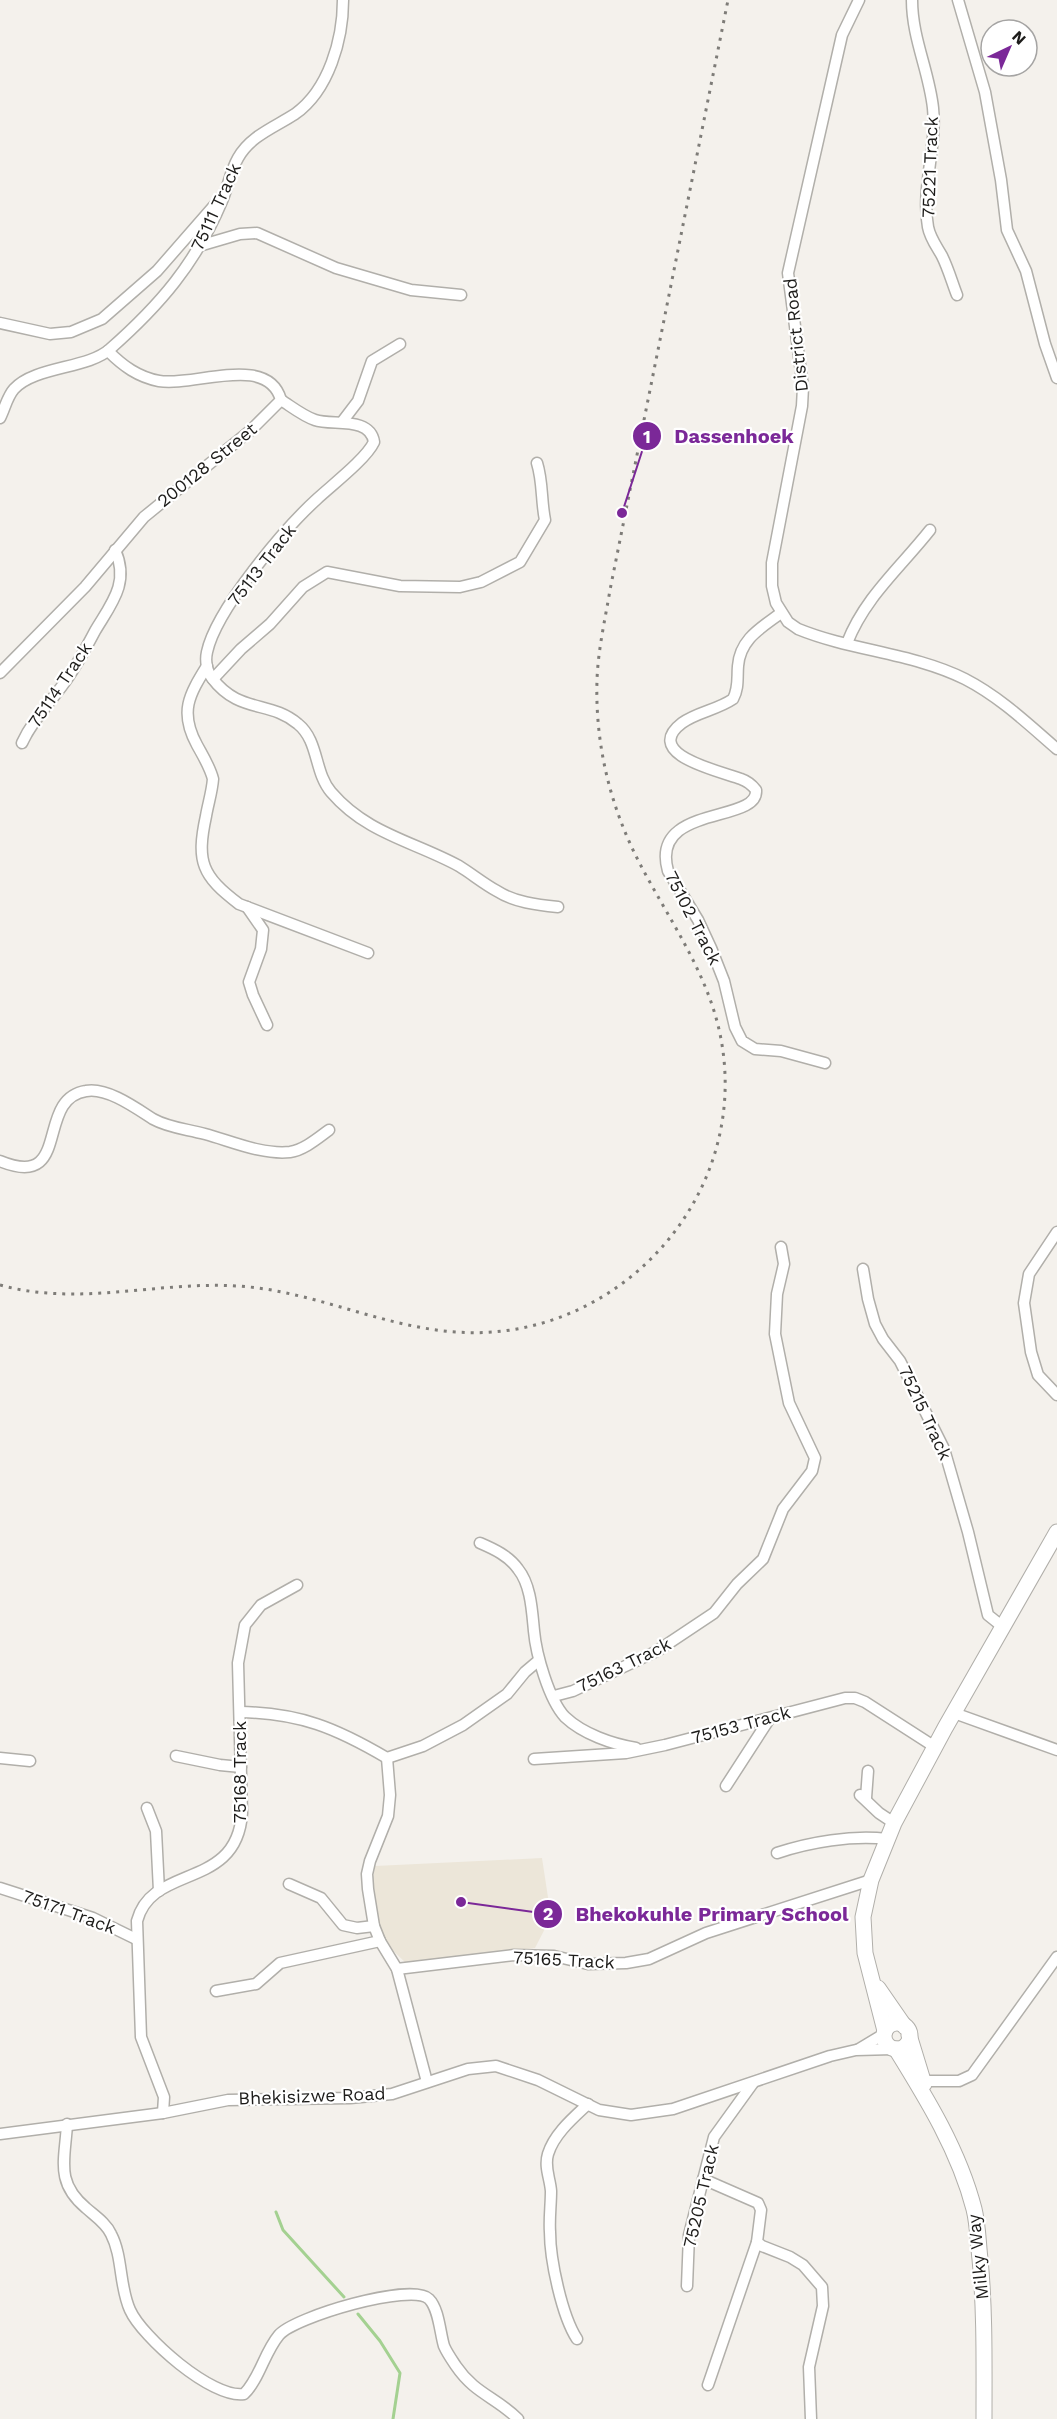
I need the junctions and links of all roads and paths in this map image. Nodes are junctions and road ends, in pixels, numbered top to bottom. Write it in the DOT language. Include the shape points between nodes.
graph roads {
  1 [pos="343,0"];
  2 [pos="859,0"];
  3 [pos="912,0"];
  4 [pos="958,0"];
  5 [pos="222,200"];
  6 [pos="199,246"];
  7 [pos="461,295"];
  8 [pos="957,295"];
  9 [pos="0,323"];
  10 [pos="400,344"];
  11 [pos="108,351"];
  12 [pos="1057,378"];
  13 [pos="281,400"];
  14 [pos="0,418"];
  15 [pos="342,422"];
  16 [pos="537,463"];
  17 [pos="930,530"];
  18 [pos="115,550"];
  19 [pos="781,613"];
  20 [pos="848,643"];
  21 [pos="207,666"];
  22 [pos="0,673"];
  23 [pos="213,679"];
  24 [pos="22,742"];
  25 [pos="1057,748"];
  26 [pos="247,907"];
  27 [pos="558,907"];
  28 [pos="368,953"];
  29 [pos="267,1025"];
  30 [pos="825,1062"];
  31 [pos="329,1130"];
  32 [pos="0,1161"];
  33 [pos="1057,1232"];
  34 [pos="781,1247"];
  35 [pos="863,1269"];
  36 [pos="1057,1395"];
  37 [pos="1057,1532"];
  38 [pos="480,1543"];
  39 [pos="297,1585"];
  40 [pos="1003,1627"];
  41 [pos="538,1661"];
  42 [pos="554,1696"];
  43 [pos="240,1712"];
  44 [pos="954,1713"];
  45 [pos="770,1718"];
  46 [pos="935,1747"];
  47 [pos="643,1749"];
  48 [pos="1057,1750"];
  49 [pos="176,1755"];
  50 [pos="0,1758"];
  51 [pos="387,1758"];
  52 [pos="534,1759"];
  53 [pos="30,1761"];
  54 [pos="241,1767"];
  55 [pos="868,1771"];
  56 [pos="726,1786"];
  57 [pos="147,1808"];
  58 [pos="894,1823"];
  59 [pos="887,1839"];
  60 [pos="777,1853"];
  61 [pos="871,1880"];
  62 [pos="289,1884"];
  63 [pos="0,1888"];
  64 [pos="159,1891"];
  65 [pos="374,1926"];
  66 [pos="136,1939"];
  67 [pos="380,1941"];
  68 [pos="1057,1957"];
  69 [pos="397,1969"];
  70 [pos="874,1983"];
  71 [pos="216,1990"];
  72 [pos="907,2031"];
  73 [pos="885,2033"];
  74 [pos="894,2049"];
  75 [pos="856,2050"];
  76 [pos="923,2081"];
  77 [pos="426,2082"];
  78 [pos="753,2083"];
  79 [pos="588,2104"];
  80 [pos="930,2104"];
  81 [pos="164,2113"];
  82 [pos="67,2124"];
  83 [pos="0,2134"];
  84 [pos="703,2179"];
  85 [pos="757,2242"];
  86 [pos="687,2286"];
  87 [pos="577,2339"];
  88 [pos="708,2385"];
  89 [pos="518,2419"];
  90 [pos="811,2419"];
  91 [pos="984,2419"];
  1 -- 5 [label="street, 75111 Track" via="341,34 325,77 312,98 296,113 254,140 238,157"];
  2 -- 19 [label="street, District Road" via="842,35 788,273 803,387 800,424 772,563 774,595"];
  3 -- 8 [label="street, 75221 Track" via="915,36 933,110 927,224"];
  4 -- 12 [label="street" via="985,92 1007,230 1026,271"];
  5 -- 6 [label="street, 75111 Track"];
  5 -- 9 [label="street" via="217,201 157,272 102,319 71,332 50,334"];
  6 -- 7 [label="street" via="257,233 336,268 411,290"];
  6 -- 11 [label="street, 75111 Track" via="170,290"];
  10 -- 15 [label="street" via="372,361 358,401"];
  11 -- 13 [label="street" via="141,376 158,380 251,375 271,383"];
  11 -- 14 [label="street" via="20,384"];
  13 -- 15 [label="street" via="315,420"];
  13 -- 18 [label="street, 200128 Street" via="251,430 158,505"];
  15 -- 21 [label="street, 75113 Track" via="364,428 374,438 372,446 307,509 246,580 211,641"];
  16 -- 23 [label="street" via="545,520 520,561 481,582 460,587 400,586 327,572 303,587"];
  17 -- 20 [label="street" via="867,604"];
  18 -- 22 [label="street, 200128 Street" via="85,587"];
  18 -- 24 [label="street, 75114 Track" via="121,565 116,596 77,665"];
  19 -- 20 [label="street" via="798,629"];
  19 -- 30 [label="street, 75102 Track" via="746,641 733,699 680,724 672,740 677,752 688,760 743,780 756,790 754,799 677,831 667,842 665,854 668,871 711,948 742,1041 755,1049"];
  20 -- 25 [label="street" via="964,679 1018,715"];
  21 -- 23 [label="street"];
  21 -- 26 [label="street, 75113 Track" via="186,710 189,728 213,779 200,848 202,861 223,892"];
  23 -- 27 [label="street" via="231,697 250,706 280,712 304,729 324,781 354,815 383,834 459,866 506,896"];
  26 -- 28 [label="street"];
  26 -- 29 [label="street" via="263,930 261,949 249,982"];
  31 -- 32 [label="street" via="298,1150 276,1152 165,1125 129,1103 86,1091 66,1101 59,1110 50,1146 36,1164 27,1169"];
  33 -- 36 [label="street" via="1029,1274 1024,1303 1038,1375"];
  34 -- 42 [label="street, 75163 Track" via="784,1264 777,1294 775,1334 789,1403 815,1458 812,1471 783,1509 763,1559 714,1613 636,1661"];
  35 -- 40 [label="street, 75215 Track" via="875,1324 900,1361 944,1449 988,1615"];
  37 -- 40 [label="street, Milky Way"];
  38 -- 41 [label="street" via="505,1556 524,1580"];
  39 -- 43 [label="street, 75168 Track" via="261,1605 245,1625 238,1663"];
  40 -- 44 [label="street, Milky Way"];
  41 -- 42 [label="street"];
  41 -- 51 [label="street" via="507,1694 463,1725 423,1746"];
  42 -- 47 [label="street, 75163 Track" via="565,1716 581,1728 610,1742"];
  43 -- 51 [label="street" via="285,1716 331,1728"];
  43 -- 54 [label="street, 75168 Track"];
  44 -- 46 [label="street, Milky Way"];
  44 -- 48 [label="street"];
  45 -- 46 [label="street, 75153 Track" via="855,1698"];
  45 -- 47 [label="street, 75153 Track"];
  45 -- 56 [label="street"];
  46 -- 58 [label="street, Milky Way"];
  47 -- 52 [label="street, 75153 Track"];
  49 -- 54 [label="street"];
  50 -- 53 [label="street"];
  51 -- 65 [label="street" via="388,1816 368,1869"];
  54 -- 64 [label="street, 75168 Track" via="239,1838 220,1861"];
  55 -- 58 [label="street" via="863,1796"];
  57 -- 64 [label="street" via="156,1831"];
  58 -- 59 [label="street, Milky Way"];
  59 -- 60 [label="street" via="846,1839"];
  59 -- 61 [label="street, Milky Way"];
  61 -- 69 [label="street, 75165 Track" via="706,1933 649,1959 588,1964 554,1956 514,1955"];
  61 -- 70 [label="street, Milky Way" via="863,1917 865,1953"];
  62 -- 65 [label="street" via="321,1899 343,1925"];
  63 -- 66 [label="street, 75171 Track" via="93,1918"];
  64 -- 66 [label="street, 75168 Track" via="140,1910"];
  65 -- 67 [label="street"];
  66 -- 81 [label="street, 75168 Track" via="141,2037 164,2097"];
  67 -- 69 [label="street"];
  67 -- 71 [label="street" via="280,1963 256,1984"];
  68 -- 76 [label="street" via="972,2075 959,2081"];
  69 -- 77 [label="street"];
  70 -- 72 [label="street, Milky Way"];
  70 -- 73 [label="street, Milky Way"];
  72 -- 73 [label="street" via="896,2024"];
  72 -- 74 [label="street" via="907,2044"];
  72 -- 76 [label="street, Milky Way"];
  73 -- 74 [label="street" via="885,2042"];
  73 -- 75 [label="street, Bhekisizwe Road"];
  74 -- 75 [label="street, Bhekisizwe Road"];
  74 -- 80 [label="street, Milky Way"];
  75 -- 78 [label="street, Bhekisizwe Road"];
  76 -- 80 [label="street, Milky Way"];
  77 -- 79 [label="street, Bhekisizwe Road" via="468,2069 496,2066 538,2080"];
  77 -- 81 [label="street, Bhekisizwe Road" via="392,2094 228,2100"];
  78 -- 79 [label="street, Bhekisizwe Road" via="657,2112 631,2115 599,2110"];
  78 -- 84 [label="street, 75205 Track" via="714,2137"];
  79 -- 87 [label="street" via="559,2134 546,2165 551,2188 549,2234 553,2258 565,2315"];
  80 -- 91 [label="street, Milky Way" via="951,2146 974,2210 982,2283"];
  81 -- 82 [label="street, Bhekisizwe Road"];
  82 -- 83 [label="street, Bhekisizwe Road"];
  82 -- 89 [label="street" via="67,2185 75,2199 97,2216 111,2234 125,2297 136,2322 191,2374 217,2388 244,2394 279,2335 304,2319 358,2302 422,2294 433,2306 445,2349 469,2384"];
  84 -- 85 [label="street" via="758,2203 761,2210"];
  84 -- 86 [label="street, 75205 Track" via="689,2235"];
  85 -- 88 [label="street"];
  85 -- 90 [label="street" via="803,2265 822,2287 823,2306 809,2367"];
}
